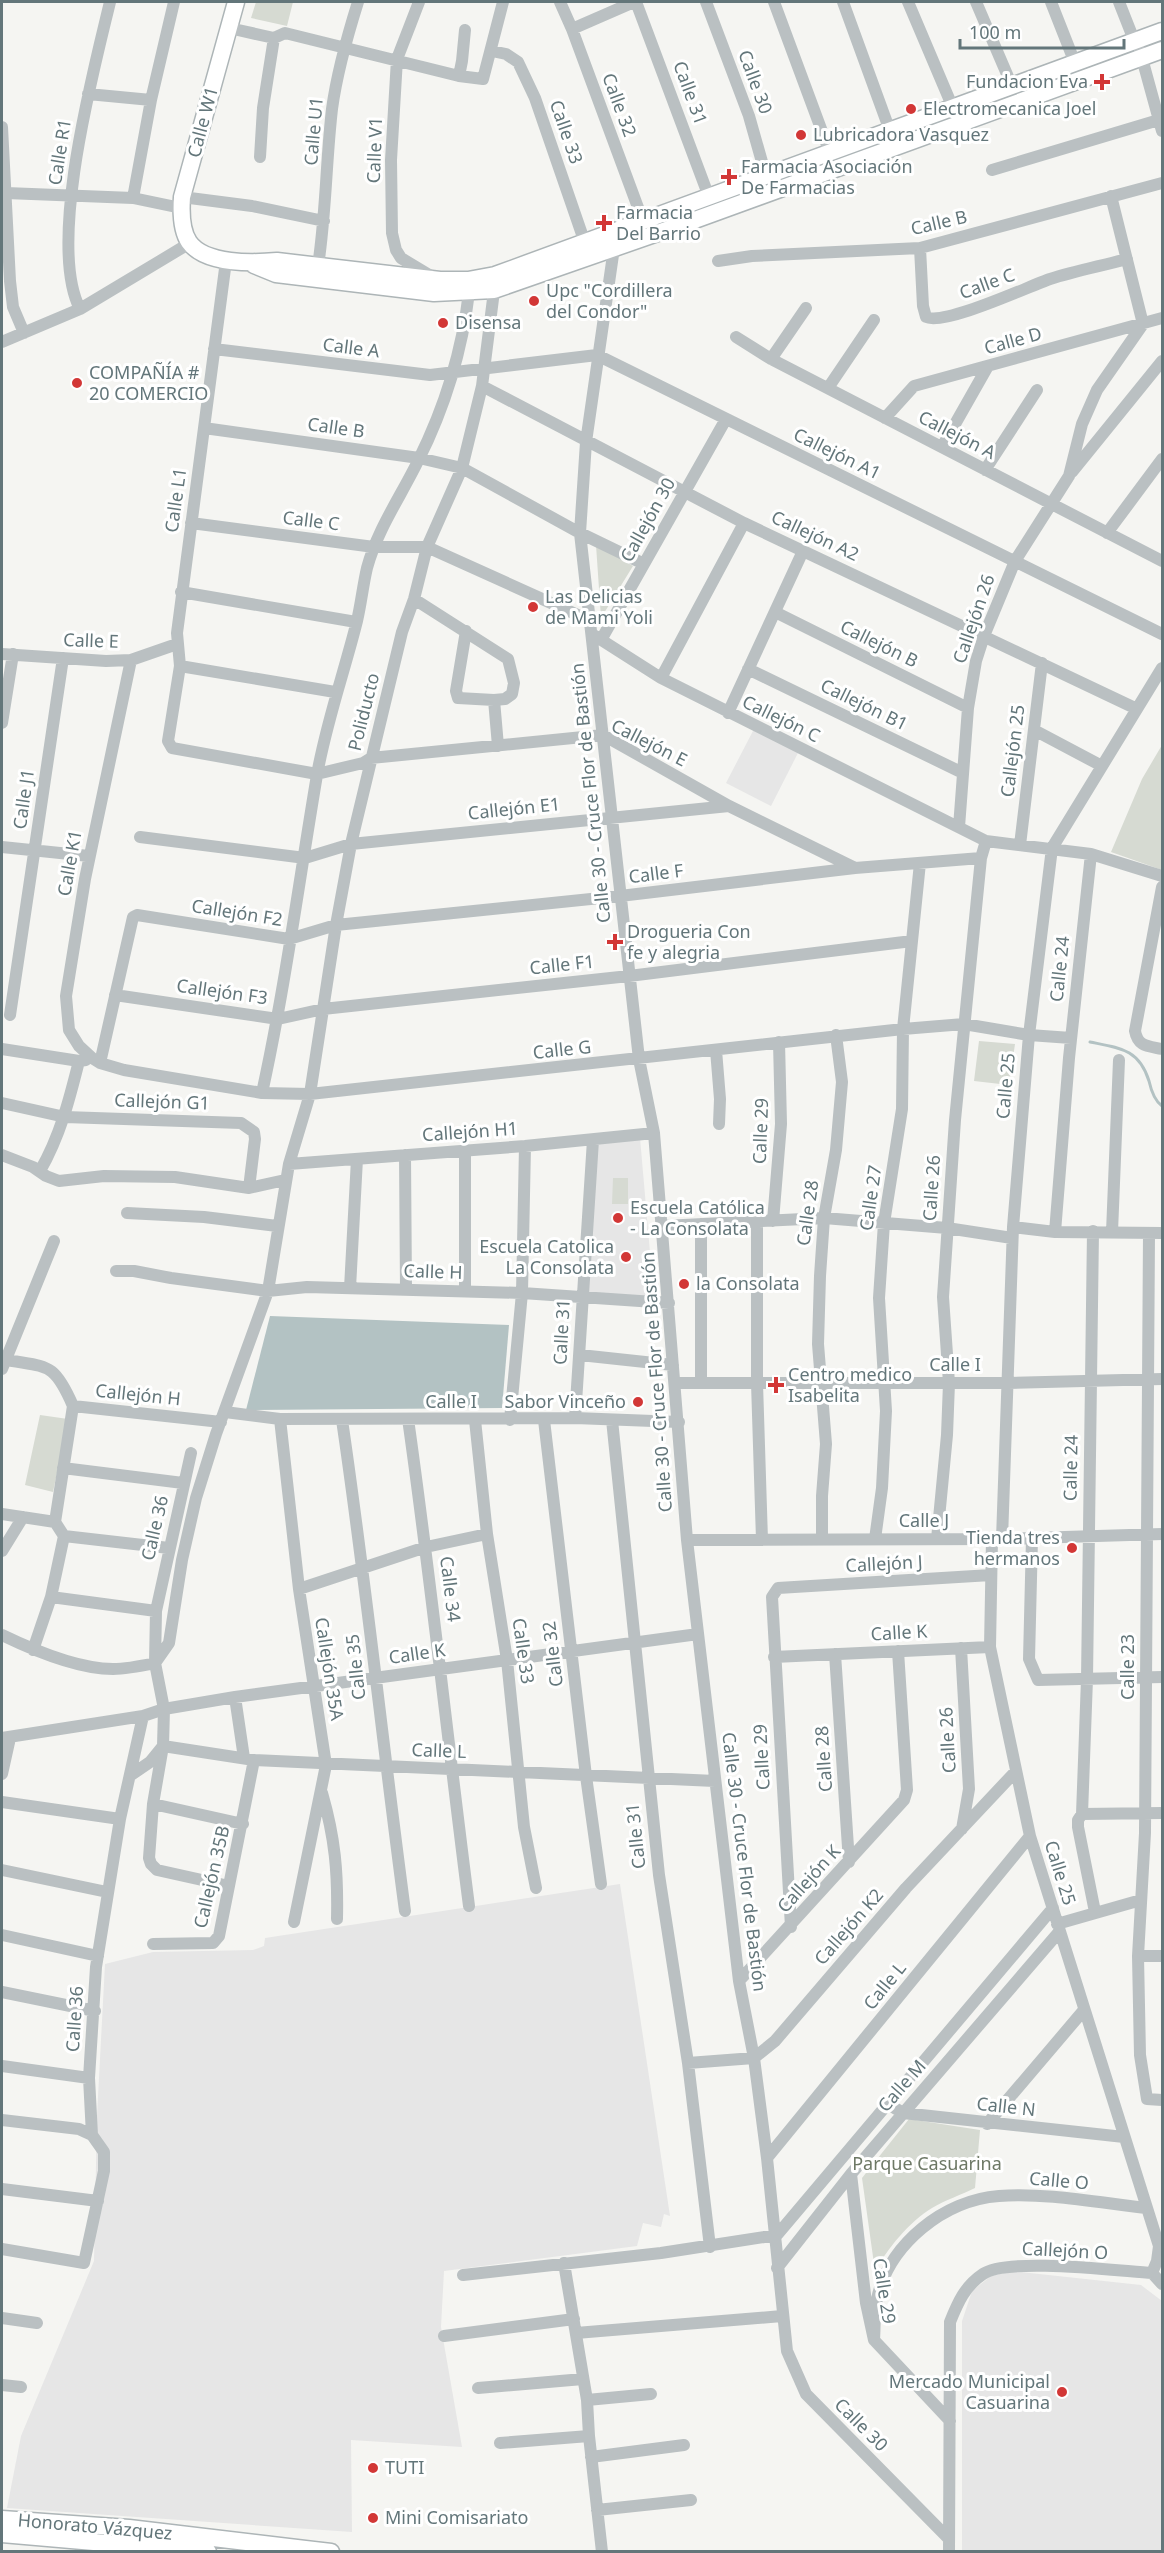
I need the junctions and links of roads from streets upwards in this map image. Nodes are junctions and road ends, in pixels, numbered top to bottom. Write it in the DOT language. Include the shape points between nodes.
graph roads {
  1 [pos="110,2"];
  2 [pos="174,2"];
  3 [pos="236,2"];
  4 [pos="358,2"];
  5 [pos="419,2"];
  6 [pos="502,2"];
  7 [pos="560,2"];
  8 [pos="635,2"];
  9 [pos="706,2"];
  10 [pos="774,2"];
  11 [pos="843,2"];
  12 [pos="908,2"];
  13 [pos="976,2"];
  14 [pos="1051,2"];
  15 [pos="1119,2"];
  16 [pos="229,28"];
  17 [pos="572,28"];
  18 [pos="465,30"];
  19 [pos="1162,31"];
  20 [pos="274,38"];
  21 [pos="1133,38"];
  22 [pos="343,48"];
  23 [pos="1162,50"];
  24 [pos="492,51"];
  25 [pos="1107,52"];
  26 [pos="1143,57"];
  27 [pos="397,59"];
  28 [pos="1075,63"];
  29 [pos="459,76"];
  30 [pos="1089,76"];
  31 [pos="1012,86"];
  32 [pos="88,94"];
  33 [pos="151,100"];
  34 [pos="953,108"];
  35 [pos="1162,123"];
  36 [pos="2,127"];
  37 [pos="890,131"];
  38 [pos="830,153"];
  39 [pos="260,157"];
  40 [pos="797,165"];
  41 [pos="992,170"];
  42 [pos="766,176"];
  43 [pos="1162,183"];
  44 [pos="6,193"];
  45 [pos="72,195"];
  46 [pos="1111,196"];
  47 [pos="709,197"];
  48 [pos="760,197"];
  49 [pos="133,198"];
  50 [pos="182,202"];
  51 [pos="691,204"];
  52 [pos="643,221"];
  53 [pos="692,221"];
  54 [pos="324,222"];
  55 [pos="616,231"];
  56 [pos="190,243"];
  57 [pos="585,243"];
  58 [pos="920,248"];
  59 [pos="614,249"];
  60 [pos="5,256"];
  61 [pos="1127,259"];
  62 [pos="226,261"];
  63 [pos="718,261"];
  64 [pos="251,264"];
  65 [pos="318,266"];
  66 [pos="440,280"];
  67 [pos="495,283"];
  68 [pos="469,292"];
  69 [pos="806,308"];
  70 [pos="80,309"];
  71 [pos="1162,318"];
  72 [pos="874,320"];
  73 [pos="1143,324"];
  74 [pos="24,333"];
  75 [pos="736,337"];
  76 [pos="2,342"];
  77 [pos="214,349"];
  78 [pos="597,356"];
  79 [pos="771,359"];
  80 [pos="1162,362"];
  81 [pos="988,366"];
  82 [pos="484,369"];
  83 [pos="455,372"];
  84 [pos="482,386"];
  85 [pos="828,388"];
  86 [pos="1037,390"];
  87 [pos="885,418"];
  88 [pos="726,419"];
  89 [pos="204,428"];
  90 [pos="586,442"];
  91 [pos="942,447"];
  92 [pos="419,459"];
  93 [pos="1162,459"];
  94 [pos="462,468"];
  95 [pos="986,470"];
  96 [pos="1069,476"];
  97 [pos="684,492"];
  98 [pos="1050,503"];
  99 [pos="190,523"];
  100 [pos="744,523"];
  101 [pos="580,533"];
  102 [pos="1107,533"];
  103 [pos="374,547"];
  104 [pos="428,547"];
  105 [pos="802,550"];
  106 [pos="1015,561"];
  107 [pos="1162,561"];
  108 [pos="644,564"];
  109 [pos="181,592"];
  110 [pos="414,599"];
  111 [pos="775,612"];
  112 [pos="356,622"];
  113 [pos="466,631"];
  114 [pos="595,632"];
  115 [pos="1162,634"];
  116 [pos="984,636"];
  117 [pos="177,644"];
  118 [pos="7,654"];
  119 [pos="63,658"];
  120 [pos="131,660"];
  121 [pos="1042,663"];
  122 [pos="180,666"];
  123 [pos="1162,668"];
  124 [pos="748,669"];
  125 [pos="661,678"];
  126 [pos="335,692"];
  127 [pos="494,700"];
  128 [pos="968,708"];
  129 [pos="1137,709"];
  130 [pos="728,712"];
  131 [pos="2,723"];
  132 [pos="1034,730"];
  133 [pos="603,735"];
  134 [pos="498,746"];
  135 [pos="371,759"];
  136 [pos="1102,766"];
  137 [pos="963,773"];
  138 [pos="317,774"];
  139 [pos="729,807"];
  140 [pos="611,817"];
  141 [pos="959,827"];
  142 [pos="140,837"];
  143 [pos="986,841"];
  144 [pos="351,844"];
  145 [pos="1020,845"];
  146 [pos="2,847"];
  147 [pos="1053,848"];
  148 [pos="35,850"];
  149 [pos="1090,854"];
  150 [pos="89,856"];
  151 [pos="305,858"];
  152 [pos="981,858"];
  153 [pos="920,863"];
  154 [pos="855,867"];
  155 [pos="1162,876"];
  156 [pos="1162,887"];
  157 [pos="620,896"];
  158 [pos="336,925"];
  159 [pos="289,939"];
  160 [pos="912,941"];
  161 [pos="629,976"];
  162 [pos="115,995"];
  163 [pos="323,1009"];
  164 [pos="10,1015"];
  165 [pos="278,1019"];
  166 [pos="964,1024"];
  167 [pos="903,1029"];
  168 [pos="836,1035"];
  169 [pos="1029,1035"];
  170 [pos="1071,1038"];
  171 [pos="779,1042"];
  172 [pos="2,1049"];
  173 [pos="1162,1049"];
  174 [pos="716,1050"];
  175 [pos="639,1059"];
  176 [pos="96,1060"];
  177 [pos="1119,1060"];
  178 [pos="79,1061"];
  179 [pos="262,1094"];
  180 [pos="310,1094"];
  181 [pos="2,1104"];
  182 [pos="65,1117"];
  183 [pos="719,1124"];
  184 [pos="654,1133"];
  185 [pos="593,1140"];
  186 [pos="525,1146"];
  187 [pos="465,1150"];
  188 [pos="2,1155"];
  189 [pos="405,1155"];
  190 [pos="357,1159"];
  191 [pos="289,1164"];
  192 [pos="40,1171"];
  193 [pos="285,1180"];
  194 [pos="249,1188"];
  195 [pos="127,1212"];
  196 [pos="824,1218"];
  197 [pos="773,1221"];
  198 [pos="758,1222"];
  199 [pos="884,1223"];
  200 [pos="701,1224"];
  201 [pos="277,1226"];
  202 [pos="663,1226"];
  203 [pos="948,1228"];
  204 [pos="1093,1230"];
  205 [pos="1055,1232"];
  206 [pos="1112,1232"];
  207 [pos="1012,1233"];
  208 [pos="1162,1233"];
  209 [pos="1149,1234"];
  210 [pos="54,1241"];
  211 [pos="116,1271"];
  212 [pos="350,1288"];
  213 [pos="406,1290"];
  214 [pos="465,1291"];
  215 [pos="268,1292"];
  216 [pos="522,1293"];
  217 [pos="582,1297"];
  218 [pos="669,1303"];
  219 [pos="580,1355"];
  220 [pos="3,1363"];
  221 [pos="673,1365"];
  222 [pos="1162,1379"];
  223 [pos="1148,1380"];
  224 [pos="1091,1381"];
  225 [pos="675,1383"];
  226 [pos="701,1383"];
  227 [pos="757,1383"];
  228 [pos="821,1383"];
  229 [pos="884,1383"];
  230 [pos="949,1383"];
  231 [pos="1008,1383"];
  232 [pos="73,1406"];
  233 [pos="223,1417"];
  234 [pos="280,1419"];
  235 [pos="408,1419"];
  236 [pos="475,1419"];
  237 [pos="544,1419"];
  238 [pos="574,1419"];
  239 [pos="342,1420"];
  240 [pos="510,1420"];
  241 [pos="612,1420"];
  242 [pos="679,1422"];
  243 [pos="191,1453"];
  244 [pos="63,1468"];
  245 [pos="183,1483"];
  246 [pos="2,1514"];
  247 [pos="23,1517"];
  248 [pos="55,1522"];
  249 [pos="488,1534"];
  250 [pos="1162,1534"];
  251 [pos="1146,1535"];
  252 [pos="64,1536"];
  253 [pos="1089,1536"];
  254 [pos="1032,1538"];
  255 [pos="822,1539"];
  256 [pos="875,1539"];
  257 [pos="937,1539"];
  258 [pos="997,1539"];
  259 [pos="687,1540"];
  260 [pos="762,1540"];
  261 [pos="426,1547"];
  262 [pos="168,1548"];
  263 [pos="2,1551"];
  264 [pos="364,1568"];
  265 [pos="991,1575"];
  266 [pos="778,1588"];
  267 [pos="299,1589"];
  268 [pos="51,1597"];
  269 [pos="156,1611"];
  270 [pos="698,1634"];
  271 [pos="2,1635"];
  272 [pos="634,1642"];
  273 [pos="990,1647"];
  274 [pos="961,1648"];
  275 [pos="33,1650"];
  276 [pos="571,1651"];
  277 [pos="898,1651"];
  278 [pos="835,1654"];
  279 [pos="774,1657"];
  280 [pos="507,1660"];
  281 [pos="154,1663"];
  282 [pos="442,1668"];
  283 [pos="376,1677"];
  284 [pos="1146,1677"];
  285 [pos="1162,1677"];
  286 [pos="1087,1678"];
  287 [pos="313,1686"];
  288 [pos="235,1697"];
  289 [pos="164,1709"];
  290 [pos="143,1716"];
  291 [pos="5,1738"];
  292 [pos="163,1746"];
  293 [pos="249,1759"];
  294 [pos="326,1765"];
  295 [pos="385,1767"];
  296 [pos="452,1770"];
  297 [pos="1016,1771"];
  298 [pos="520,1773"];
  299 [pos="2,1774"];
  300 [pos="131,1775"];
  301 [pos="586,1776"];
  302 [pos="648,1779"];
  303 [pos="715,1781"];
  304 [pos="321,1792"];
  305 [pos="2,1802"];
  306 [pos="153,1804"];
  307 [pos="1145,1813"];
  308 [pos="1162,1813"];
  309 [pos="1082,1814"];
  310 [pos="120,1820"];
  311 [pos="243,1824"];
  312 [pos="962,1829"];
  313 [pos="1030,1836"];
  314 [pos="849,1862"];
  315 [pos="2,1870"];
  316 [pos="601,1884"];
  317 [pos="229,1886"];
  318 [pos="536,1888"];
  319 [pos="107,1892"];
  320 [pos="1142,1900"];
  321 [pos="469,1906"];
  322 [pos="1053,1908"];
  323 [pos="405,1911"];
  324 [pos="1095,1912"];
  325 [pos="337,1919"];
  326 [pos="294,1922"];
  327 [pos="790,1927"];
  328 [pos="1058,1928"];
  329 [pos="2,1935"];
  330 [pos="153,1944"];
  331 [pos="98,1956"];
  332 [pos="1138,1956"];
  333 [pos="1162,1956"];
  334 [pos="739,1981"];
  335 [pos="2,1992"];
  336 [pos="1084,2010"];
  337 [pos="95,2011"];
  338 [pos="754,2058"];
  339 [pos="688,2062"];
  340 [pos="2,2066"];
  341 [pos="88,2078"];
  342 [pos="1162,2100"];
  343 [pos="888,2104"];
  344 [pos="903,2113"];
  345 [pos="2,2120"];
  346 [pos="987,2124"];
  347 [pos="92,2135"];
  348 [pos="1124,2137"];
  349 [pos="767,2158"];
  350 [pos="851,2174"];
  351 [pos="2,2189"];
  352 [pos="98,2201"];
  353 [pos="1146,2208"];
  354 [pos="777,2235"];
  355 [pos="710,2247"];
  356 [pos="2,2249"];
  357 [pos="564,2263"];
  358 [pos="777,2268"];
  359 [pos="1152,2273"];
  360 [pos="463,2275"];
  361 [pos="1162,2284"];
  362 [pos="782,2316"];
  363 [pos="2,2318"];
  364 [pos="574,2319"];
  365 [pos="37,2323"];
  366 [pos="576,2333"];
  367 [pos="444,2336"];
  368 [pos="874,2340"];
  369 [pos="583,2379"];
  370 [pos="2,2385"];
  371 [pos="21,2387"];
  372 [pos="478,2388"];
  373 [pos="651,2394"];
  374 [pos="587,2400"];
  375 [pos="950,2421"];
  376 [pos="589,2436"];
  377 [pos="500,2443"];
  378 [pos="684,2445"];
  379 [pos="591,2457"];
  380 [pos="691,2500"];
  381 [pos="597,2510"];
  382 [pos="2,2519"];
  383 [pos="2,2534"];
  384 [pos="62,2537"];
  385 [pos="949,2545"];
  386 [pos="128,2547"];
  387 [pos="199,2548"];
  388 [pos="331,2552"];
  389 [pos="602,2552"];
  1 -- 32 [label="street, Calle R1"];
  2 -- 33 [label="street"];
  3 -- 16 [label="street, Calle W1"];
  4 -- 22 [label="street, Calle U1"];
  5 -- 27 [label="street, Calle V1"];
  6 -- 24 [label="street"];
  7 -- 17 [label="street, Calle 32"];
  8 -- 17 [label="street"];
  8 -- 47 [label="street, Calle 31"];
  9 -- 42 [label="street, Calle 30" via="749,116"];
  10 -- 38 [label="street"];
  11 -- 37 [label="street"];
  12 -- 34 [label="street"];
  13 -- 31 [label="street"];
  14 -- 28 [label="street"];
  15 -- 21 [label="street"];
  16 -- 20 [label="street"];
  16 -- 50 [label="street, Calle W1"];
  17 -- 52 [label="street, Calle 32"];
  18 -- 29 [label="street"];
  19 -- 21 [label="street"];
  20 -- 22 [label="street" via="285,33"];
  20 -- 39 [label="street" via="262,108"];
  21 -- 25 [label="street"];
  21 -- 26 [label="street"];
  22 -- 27 [label="street"];
  22 -- 54 [label="street, Calle U1" via="332,109"];
  23 -- 26 [label="street"];
  24 -- 29 [label="street" via="483,79"];
  24 -- 57 [label="street, Calle 33" via="518,62 536,98"];
  25 -- 28 [label="street"];
  25 -- 30 [label="street" via="1110,62 1098,66"];
  26 -- 30 [label="street"];
  26 -- 35 [label="street"];
  27 -- 29 [label="street"];
  27 -- 66 [label="street, Calle V1" via="391,160 392,232 401,258"];
  28 -- 31 [label="street"];
  30 -- 48 [label="street"];
  31 -- 34 [label="street"];
  32 -- 33 [label="street"];
  32 -- 45 [label="street, Calle R1"];
  33 -- 49 [label="street"];
  34 -- 37 [label="street"];
  35 -- 41 [label="street"];
  36 -- 44 [label="street"];
  37 -- 38 [label="street"];
  38 -- 40 [label="street"];
  40 -- 42 [label="street"];
  40 -- 48 [label="street" via="790,179"];
  42 -- 47 [label="street"];
  43 -- 46 [label="street, Calle B"];
  44 -- 45 [label="street"];
  44 -- 60 [label="street"];
  45 -- 49 [label="street"];
  45 -- 70 [label="street, Calle R1" via="68,257 70,283"];
  46 -- 58 [label="street, Calle B"];
  46 -- 61 [label="street"];
  47 -- 51 [label="street"];
  48 -- 53 [label="street"];
  49 -- 50 [label="street"];
  50 -- 54 [label="street" via="252,206"];
  50 -- 56 [label="street, Calle W1" via="183,227"];
  51 -- 52 [label="street"];
  51 -- 53 [label="street"];
  52 -- 55 [label="street"];
  53 -- 59 [label="street"];
  54 -- 65 [label="street, Calle U1"];
  55 -- 57 [label="street"];
  55 -- 59 [label="street, Calle 30 - Cruce Flor de Bastión"];
  56 -- 62 [label="street" via="206,255"];
  56 -- 70 [label="street"];
  57 -- 67 [label="street"];
  58 -- 61 [label="street, Calle C" via="923,306 931,319 961,313 1049,279"];
  58 -- 63 [label="street, Calle B"];
  59 -- 67 [label="street"];
  59 -- 78 [label="street, Calle 30 - Cruce Flor de Bastión"];
  60 -- 74 [label="street" via="14,307"];
  61 -- 73 [label="street"];
  62 -- 64 [label="street"];
  62 -- 77 [label="street, Calle L1"];
  64 -- 65 [label="street" via="277,261"];
  64 -- 68 [label="street" via="276,274 434,293"];
  65 -- 66 [label="street"];
  66 -- 67 [label="street"];
  67 -- 68 [label="street"];
  67 -- 82 [label="street, Poliducto"];
  68 -- 83 [label="street, Poliducto"];
  69 -- 79 [label="street"];
  70 -- 74 [label="street"];
  71 -- 73 [label="street, Calle D"];
  72 -- 85 [label="street"];
  73 -- 81 [label="street, Calle D"];
  73 -- 96 [label="street, Callejón 26" via="1087,410"];
  74 -- 76 [label="street"];
  75 -- 79 [label="street, Callejón A"];
  77 -- 83 [label="street, Calle A" via="430,375"];
  77 -- 89 [label="street, Calle L1"];
  78 -- 82 [label="street"];
  78 -- 88 [label="street, Callejón A1"];
  78 -- 90 [label="street, Calle 30 - Cruce Flor de Bastión"];
  79 -- 85 [label="street, Callejón A"];
  80 -- 96 [label="street, Callejón 26"];
  81 -- 87 [label="street, Calle D" via="914,386"];
  81 -- 91 [label="street"];
  82 -- 83 [label="street, Calle A"];
  82 -- 84 [label="street, Poliducto"];
  83 -- 92 [label="street, Poliducto"];
  84 -- 90 [label="street, Callejón A2"];
  84 -- 94 [label="street, Poliducto"];
  85 -- 87 [label="street, Callejón A"];
  86 -- 95 [label="street"];
  87 -- 91 [label="street, Callejón A"];
  88 -- 97 [label="street, Callejón 30"];
  88 -- 106 [label="street, Callejón A1"];
  89 -- 92 [label="street, Calle B"];
  89 -- 99 [label="street, Calle L1"];
  90 -- 97 [label="street, Callejón A2"];
  90 -- 101 [label="street, Calle 30 - Cruce Flor de Bastión"];
  91 -- 95 [label="street, Callejón A"];
  92 -- 94 [label="street, Calle B"];
  92 -- 103 [label="street, Poliducto"];
  93 -- 102 [label="street"];
  94 -- 101 [label="street"];
  94 -- 104 [label="street, Poliducto"];
  95 -- 98 [label="street, Callejón A"];
  96 -- 98 [label="street, Callejón 26"];
  97 -- 100 [label="street, Callejón A2"];
  97 -- 108 [label="street, Callejón 30"];
  98 -- 102 [label="street, Callejón A"];
  98 -- 106 [label="street, Callejón 26"];
  99 -- 103 [label="street, Calle C"];
  99 -- 109 [label="street, Calle L1"];
  100 -- 105 [label="street, Callejón A2"];
  100 -- 125 [label="street"];
  101 -- 108 [label="street"];
  101 -- 114 [label="street, Calle 30 - Cruce Flor de Bastión"];
  102 -- 107 [label="street, Callejón A"];
  103 -- 104 [label="street, Calle C"];
  103 -- 112 [label="street, Poliducto"];
  104 -- 110 [label="street, Poliducto"];
  104 -- 114 [label="street, Callejón C"];
  105 -- 111 [label="street"];
  105 -- 116 [label="street, Callejón A2"];
  106 -- 115 [label="street, Callejón A1"];
  106 -- 116 [label="street, Callejón 26"];
  108 -- 114 [label="street, Callejón 30"];
  109 -- 112 [label="street"];
  109 -- 117 [label="street, Calle L1"];
  110 -- 113 [label="street"];
  110 -- 135 [label="street, Poliducto" via="402,632"];
  111 -- 124 [label="street"];
  111 -- 128 [label="street, Callejón B"];
  112 -- 126 [label="street, Poliducto"];
  113 -- 127 [label="street" via="456,694 462,700"];
  113 -- 127 [label="street" via="508,659 514,683 512,694"];
  114 -- 125 [label="street, Callejón C"];
  114 -- 133 [label="street, Calle 30 - Cruce Flor de Bastión"];
  116 -- 121 [label="street, Callejón A2"];
  116 -- 128 [label="street, Callejón 26"];
  117 -- 120 [label="street, Calle E"];
  117 -- 122 [label="street, Calle L1"];
  118 -- 119 [label="street, Calle E"];
  118 -- 131 [label="street"];
  119 -- 120 [label="street, Calle E"];
  119 -- 148 [label="street, Calle J1"];
  120 -- 150 [label="street, Calle K1"];
  121 -- 129 [label="street, Callejón A2"];
  121 -- 132 [label="street, Callejón 25"];
  122 -- 126 [label="street"];
  122 -- 138 [label="street, Calle L1" via="170,745 174,749"];
  123 -- 129 [label="street, Calle 25"];
  124 -- 130 [label="street"];
  124 -- 137 [label="street, Callejón B1"];
  125 -- 130 [label="street, Callejón C"];
  126 -- 138 [label="street, Poliducto"];
  127 -- 134 [label="street"];
  128 -- 137 [label="street, Callejón 26"];
  129 -- 136 [label="street, Calle 25"];
  130 -- 141 [label="street, Callejón C"];
  132 -- 136 [label="street"];
  132 -- 145 [label="street, Callejón 25"];
  133 -- 134 [label="street, Callejón E"];
  133 -- 139 [label="street, Callejón E"];
  133 -- 140 [label="street, Calle 30 - Cruce Flor de Bastión"];
  134 -- 135 [label="street, Callejón E"];
  135 -- 138 [label="street, Callejón E"];
  135 -- 144 [label="street, Poliducto"];
  136 -- 147 [label="street, Calle 25"];
  137 -- 141 [label="street, Callejón 26"];
  138 -- 151 [label="street, Poliducto"];
  139 -- 140 [label="street, Callejón E1"];
  139 -- 154 [label="street, Callejón E"];
  140 -- 144 [label="street, Callejón E1"];
  140 -- 157 [label="street, Calle 30 - Cruce Flor de Bastión"];
  141 -- 143 [label="street"];
  142 -- 151 [label="street"];
  143 -- 145 [label="street"];
  143 -- 152 [label="street, Calle 26"];
  144 -- 151 [label="street, Callejón E1"];
  144 -- 158 [label="street, Poliducto"];
  145 -- 147 [label="street"];
  146 -- 148 [label="street"];
  147 -- 149 [label="street"];
  147 -- 169 [label="street, Calle 25"];
  148 -- 150 [label="street"];
  148 -- 164 [label="street, Calle J1"];
  149 -- 155 [label="street"];
  149 -- 170 [label="street, Calle 24"];
  150 -- 176 [label="street, Calle K1" via="66,996 69,1029 79,1046"];
  151 -- 159 [label="street, Poliducto"];
  152 -- 153 [label="street, Calle F"];
  152 -- 166 [label="street, Calle 26"];
  153 -- 154 [label="street, Calle F"];
  153 -- 160 [label="street, Calle 27"];
  154 -- 157 [label="street, Calle F"];
  156 -- 173 [label="street" via="1135,1031 1136,1039 1143,1045"];
  157 -- 158 [label="street, Calle F"];
  157 -- 161 [label="street, Calle 30 - Cruce Flor de Bastión"];
  158 -- 159 [label="street, Callejón F2"];
  158 -- 163 [label="street, Poliducto"];
  159 -- 162 [label="street, Callejón F2" via="137,915 133,917"];
  159 -- 165 [label="street, Poliducto"];
  160 -- 161 [label="street, Calle F1"];
  160 -- 167 [label="street, Calle 27"];
  161 -- 163 [label="street, Calle F1"];
  161 -- 175 [label="street, Calle 30 - Cruce Flor de Bastión"];
  162 -- 165 [label="street, Callejón F3"];
  162 -- 176 [label="street"];
  163 -- 165 [label="street, Callejón F3"];
  163 -- 180 [label="street, Poliducto"];
  165 -- 179 [label="street, Poliducto"];
  166 -- 167 [label="street, Calle G"];
  166 -- 169 [label="street, Calle G"];
  166 -- 203 [label="street, Calle 26"];
  167 -- 168 [label="street, Calle G"];
  167 -- 199 [label="street, Calle 27" via="902,1109"];
  168 -- 171 [label="street, Calle G"];
  168 -- 196 [label="street, Calle 28" via="842,1082"];
  169 -- 170 [label="street, Calle G"];
  169 -- 207 [label="street, Calle 25"];
  170 -- 205 [label="street, Calle 24"];
  171 -- 174 [label="street, Calle G"];
  171 -- 197 [label="street, Calle 29" via="782,1124"];
  172 -- 178 [label="street, Calle G"];
  174 -- 175 [label="street, Calle G"];
  174 -- 183 [label="street"];
  175 -- 180 [label="street, Calle G"];
  175 -- 184 [label="street, Calle 30 - Cruce Flor de Bastión"];
  176 -- 178 [label="street, Calle G"];
  176 -- 179 [label="street, Calle G" via="124,1070"];
  177 -- 206 [label="street"];
  178 -- 182 [label="street"];
  179 -- 180 [label="street, Calle G"];
  180 -- 191 [label="street, Poliducto"];
  181 -- 182 [label="street, Callejón G1"];
  182 -- 192 [label="street"];
  182 -- 194 [label="street, Callejón G1" via="241,1123 254,1132"];
  184 -- 185 [label="street, Callejón H1"];
  184 -- 202 [label="street, Calle 30 - Cruce Flor de Bastión"];
  185 -- 186 [label="street, Callejón H1"];
  185 -- 217 [label="street, Calle 31"];
  186 -- 187 [label="street, Callejón H1"];
  186 -- 216 [label="street"];
  187 -- 189 [label="street, Callejón H1"];
  187 -- 214 [label="street"];
  188 -- 192 [label="street"];
  189 -- 190 [label="street, Callejón H1"];
  189 -- 213 [label="street"];
  190 -- 191 [label="street, Callejón H1"];
  190 -- 212 [label="street"];
  191 -- 193 [label="street"];
  192 -- 194 [label="street" via="65,1181 104,1176 175,1177"];
  193 -- 194 [label="street"];
  193 -- 201 [label="street"];
  195 -- 201 [label="street"];
  196 -- 197 [label="street"];
  196 -- 199 [label="street"];
  196 -- 228 [label="street, Calle 28"];
  197 -- 198 [label="street"];
  198 -- 200 [label="street"];
  198 -- 227 [label="street"];
  199 -- 203 [label="street"];
  199 -- 229 [label="street, Calle 27" via="879,1298"];
  200 -- 202 [label="street"];
  200 -- 226 [label="street"];
  201 -- 215 [label="street"];
  202 -- 218 [label="street, Calle 30 - Cruce Flor de Bastión"];
  203 -- 207 [label="street"];
  203 -- 230 [label="street, Calle 26" via="943,1297"];
  204 -- 205 [label="street"];
  204 -- 206 [label="street"];
  204 -- 224 [label="street, Calle 24"];
  205 -- 207 [label="street"];
  206 -- 209 [label="street"];
  207 -- 231 [label="street, Calle 25"];
  208 -- 209 [label="street"];
  209 -- 223 [label="street, Calle 23"];
  210 -- 220 [label="street"];
  211 -- 215 [label="street, Calle H"];
  212 -- 213 [label="street, Calle H"];
  212 -- 215 [label="street, Calle H" via="308,1287"];
  213 -- 214 [label="street, Calle H"];
  214 -- 216 [label="street, Calle H"];
  215 -- 233 [label="street"];
  216 -- 217 [label="street, Calle H"];
  216 -- 240 [label="street"];
  217 -- 218 [label="street, Calle H"];
  217 -- 219 [label="street, Calle 31"];
  218 -- 221 [label="street, Calle 30 - Cruce Flor de Bastión"];
  219 -- 221 [label="street"];
  219 -- 238 [label="street, Calle 31"];
  220 -- 232 [label="street, Callejón H" via="46,1368 58,1374"];
  221 -- 225 [label="street, Calle 30 - Cruce Flor de Bastión"];
  222 -- 223 [label="street, Calle I"];
  223 -- 224 [label="street, Calle I"];
  223 -- 251 [label="street, Calle 23"];
  224 -- 231 [label="street, Calle I"];
  224 -- 253 [label="street, Calle 24"];
  225 -- 226 [label="street, Calle I"];
  225 -- 242 [label="street, Calle 30 - Cruce Flor de Bastión"];
  226 -- 227 [label="street, Calle I"];
  227 -- 228 [label="street, Calle I"];
  227 -- 260 [label="street"];
  228 -- 229 [label="street, Calle I"];
  228 -- 255 [label="street, Calle 28" via="826,1444"];
  229 -- 230 [label="street, Calle I"];
  229 -- 256 [label="street, Calle 27" via="882,1488"];
  230 -- 231 [label="street, Calle I"];
  230 -- 257 [label="street, Calle 26"];
  231 -- 258 [label="street, Calle 25"];
  232 -- 233 [label="street, Callejón H"];
  232 -- 244 [label="street"];
  233 -- 234 [label="street, Calle I"];
  233 -- 281 [label="street" via="196,1498 169,1643"];
  234 -- 239 [label="street, Calle I"];
  234 -- 267 [label="street, Callejón 35A"];
  235 -- 236 [label="street, Calle I"];
  235 -- 239 [label="street, Calle I"];
  235 -- 261 [label="street, Calle 34"];
  236 -- 240 [label="street, Calle I"];
  236 -- 249 [label="street, Calle 33"];
  237 -- 238 [label="street, Calle I"];
  237 -- 240 [label="street, Calle I"];
  237 -- 276 [label="street, Calle 32"];
  238 -- 241 [label="street, Calle I"];
  239 -- 264 [label="street, Calle 35"];
  241 -- 242 [label="street, Calle I"];
  241 -- 272 [label="street, Calle 31"];
  242 -- 259 [label="street, Calle 30 - Cruce Flor de Bastión"];
  243 -- 245 [label="street, Calle 36"];
  244 -- 245 [label="street"];
  244 -- 248 [label="street"];
  245 -- 262 [label="street, Calle 36"];
  246 -- 247 [label="street"];
  247 -- 248 [label="street"];
  247 -- 263 [label="street"];
  248 -- 252 [label="street"];
  249 -- 261 [label="street"];
  249 -- 280 [label="street, Calle 33"];
  250 -- 251 [label="street, Calle J"];
  251 -- 253 [label="street, Calle J"];
  251 -- 284 [label="street, Calle 23"];
  252 -- 262 [label="street"];
  252 -- 268 [label="street"];
  253 -- 254 [label="street, Calle J"];
  253 -- 286 [label="street, Calle 24"];
  254 -- 258 [label="street, Calle J"];
  254 -- 286 [label="street" via="1029,1659 1038,1680"];
  255 -- 256 [label="street, Calle J"];
  255 -- 260 [label="street, Calle J"];
  256 -- 257 [label="street, Calle J"];
  257 -- 258 [label="street, Calle J"];
  258 -- 265 [label="street, Calle 25"];
  259 -- 260 [label="street, Calle J"];
  259 -- 270 [label="street, Calle 30 - Cruce Flor de Bastión"];
  261 -- 264 [label="street"];
  261 -- 282 [label="street, Calle 34"];
  262 -- 269 [label="street, Calle 36"];
  264 -- 267 [label="street"];
  264 -- 283 [label="street, Calle 35"];
  265 -- 266 [label="street, Callejón J"];
  265 -- 273 [label="street, Calle 25"];
  266 -- 279 [label="street, Calle 29" via="772,1597"];
  267 -- 287 [label="street, Callejón 35A"];
  268 -- 269 [label="street"];
  268 -- 275 [label="street"];
  269 -- 281 [label="street, Calle 36"];
  270 -- 272 [label="street, Calle K"];
  270 -- 303 [label="street, Calle 30 - Cruce Flor de Bastión"];
  271 -- 275 [label="street"];
  272 -- 276 [label="street, Calle K"];
  272 -- 302 [label="street, Calle 31"];
  273 -- 274 [label="street, Calle K"];
  273 -- 297 [label="street, Calle 25"];
  274 -- 277 [label="street, Calle K"];
  274 -- 312 [label="street, Calle 26" via="969,1789"];
  275 -- 281 [label="street" via="112,1669"];
  276 -- 280 [label="street, Calle K"];
  276 -- 301 [label="street, Calle 32"];
  277 -- 278 [label="street, Calle K"];
  277 -- 314 [label="street, Callejón K" via="907,1790 904,1800"];
  278 -- 279 [label="street, Calle K"];
  278 -- 314 [label="street, Calle 28"];
  279 -- 327 [label="street, Calle 29"];
  280 -- 282 [label="street, Calle K"];
  280 -- 298 [label="street, Calle 33"];
  281 -- 289 [label="street, Calle 36"];
  282 -- 283 [label="street, Calle K"];
  282 -- 296 [label="street, Calle 34"];
  283 -- 287 [label="street, Calle K"];
  283 -- 295 [label="street, Calle 35"];
  284 -- 285 [label="street"];
  284 -- 286 [label="street"];
  284 -- 307 [label="street, Calle 23"];
  286 -- 309 [label="street, Calle 24"];
  287 -- 288 [label="street, Calle K"];
  287 -- 294 [label="street, Callejón 35A"];
  288 -- 289 [label="street, Calle K"];
  288 -- 293 [label="street, Callejón 35B"];
  289 -- 290 [label="street, Calle K"];
  289 -- 292 [label="street, Calle 36"];
  290 -- 291 [label="street"];
  290 -- 300 [label="street, Calle 36"];
  291 -- 299 [label="street"];
  292 -- 293 [label="street, Calle L"];
  292 -- 300 [label="street" via="150,1762"];
  292 -- 306 [label="street, Calle 36"];
  293 -- 294 [label="street, Calle L"];
  293 -- 311 [label="street, Callejón 35B"];
  294 -- 295 [label="street, Calle L"];
  294 -- 304 [label="street, Callejón 35A"];
  295 -- 296 [label="street, Calle L"];
  295 -- 323 [label="street, Calle 35"];
  296 -- 298 [label="street, Calle L"];
  296 -- 321 [label="street, Calle 34"];
  297 -- 312 [label="street, Callejón K2"];
  297 -- 313 [label="street, Calle 25"];
  298 -- 301 [label="street, Calle L"];
  298 -- 318 [label="street, Calle 33"];
  300 -- 310 [label="street, Calle 36"];
  301 -- 302 [label="street, Calle L"];
  301 -- 316 [label="street, Calle 32"];
  302 -- 303 [label="street, Calle L"];
  302 -- 339 [label="street, Calle 31"];
  303 -- 334 [label="street, Calle 30 - Cruce Flor de Bastión"];
  304 -- 325 [label="street" via="331,1824 338,1871"];
  304 -- 326 [label="street, Callejón 35A"];
  305 -- 310 [label="street"];
  306 -- 311 [label="street"];
  306 -- 317 [label="street, Calle 36" via="148,1858 151,1864 157,1870"];
  307 -- 308 [label="street"];
  307 -- 309 [label="street"];
  307 -- 320 [label="street, Calle 23"];
  309 -- 324 [label="street, Calle 25" via="1078,1827"];
  310 -- 319 [label="street, Calle 36"];
  311 -- 317 [label="street, Callejón 35B"];
  312 -- 338 [label="street, Callejón K2" via="775,2041"];
  313 -- 322 [label="street, Calle 25"];
  313 -- 349 [label="street, Calle L"];
  314 -- 327 [label="street, Callejón K"];
  315 -- 319 [label="street"];
  317 -- 330 [label="street, Callejón 35B" via="219,1936 213,1943"];
  319 -- 331 [label="street, Calle 36"];
  320 -- 324 [label="street"];
  320 -- 332 [label="street, Calle 23"];
  322 -- 328 [label="street, Calle 25"];
  322 -- 343 [label="street, Calle M"];
  324 -- 328 [label="street"];
  327 -- 334 [label="street, Callejón K"];
  328 -- 336 [label="street, Calle 25"];
  328 -- 344 [label="street, Calle M"];
  329 -- 331 [label="street"];
  331 -- 337 [label="street, Calle 36"];
  332 -- 333 [label="street"];
  332 -- 342 [label="street, Calle 23" via="1140,2055 1147,2099"];
  334 -- 338 [label="street, Calle 30 - Cruce Flor de Bastión"];
  335 -- 337 [label="street"];
  336 -- 346 [label="street"];
  336 -- 348 [label="street, Calle 25"];
  337 -- 341 [label="street, Calle 36"];
  338 -- 339 [label="street"];
  338 -- 349 [label="street, Calle 30 - Cruce Flor de Bastión"];
  339 -- 355 [label="street, Calle 31"];
  340 -- 341 [label="street"];
  341 -- 347 [label="street, Calle 36"];
  343 -- 344 [label="street, Calle N"];
  343 -- 354 [label="street, Calle M"];
  344 -- 346 [label="street, Calle N"];
  344 -- 350 [label="street, Calle M"];
  345 -- 347 [label="street" via="78,2129"];
  346 -- 348 [label="street, Calle N"];
  347 -- 352 [label="street, Calle 36" via="104,2152"];
  348 -- 353 [label="street, Calle 25"];
  349 -- 354 [label="street, Calle 30 - Cruce Flor de Bastión"];
  350 -- 358 [label="street, Calle M"];
  350 -- 368 [label="street, Calle 29"];
  351 -- 352 [label="street"];
  352 -- 356 [label="street, Calle 36" via="84,2263"];
  353 -- 359 [label="street" via="1159,2246"];
  353 -- 368 [label="street, Calle O" via="1022,2195 959,2205 937,2217 910,2240 891,2264 877,2299"];
  354 -- 355 [label="street"];
  354 -- 358 [label="street, Calle 30 - Cruce Flor de Bastión"];
  355 -- 357 [label="street"];
  357 -- 360 [label="street"];
  357 -- 364 [label="street"];
  358 -- 362 [label="street, Calle 30 - Cruce Flor de Bastión"];
  359 -- 361 [label="street"];
  359 -- 375 [label="street, Callejón O" via="1015,2265 985,2272 961,2294 950,2322"];
  362 -- 366 [label="street"];
  362 -- 385 [label="street, Calle 30" via="787,2351 806,2394"];
  363 -- 365 [label="street"];
  364 -- 366 [label="street"];
  364 -- 367 [label="street"];
  366 -- 369 [label="street"];
  368 -- 375 [label="street, Calle 29"];
  369 -- 372 [label="street"];
  369 -- 374 [label="street"];
  370 -- 371 [label="street"];
  373 -- 374 [label="street"];
  374 -- 376 [label="street"];
  375 -- 385 [label="street, Callejón O"];
  376 -- 377 [label="street"];
  376 -- 379 [label="street"];
  378 -- 379 [label="street"];
  379 -- 381 [label="street"];
  380 -- 381 [label="street"];
  381 -- 389 [label="street"];
  382 -- 384 [label="street, Honorato Vázquez"];
  383 -- 384 [label="street, Honorato Vázquez"];
  384 -- 386 [label="street, Honorato Vázquez"];
  384 -- 387 [label="street, Honorato Vázquez"];
  386 -- 387 [label="street, Honorato Vázquez"];
  387 -- 388 [label="street, Honorato Vázquez"];
}
